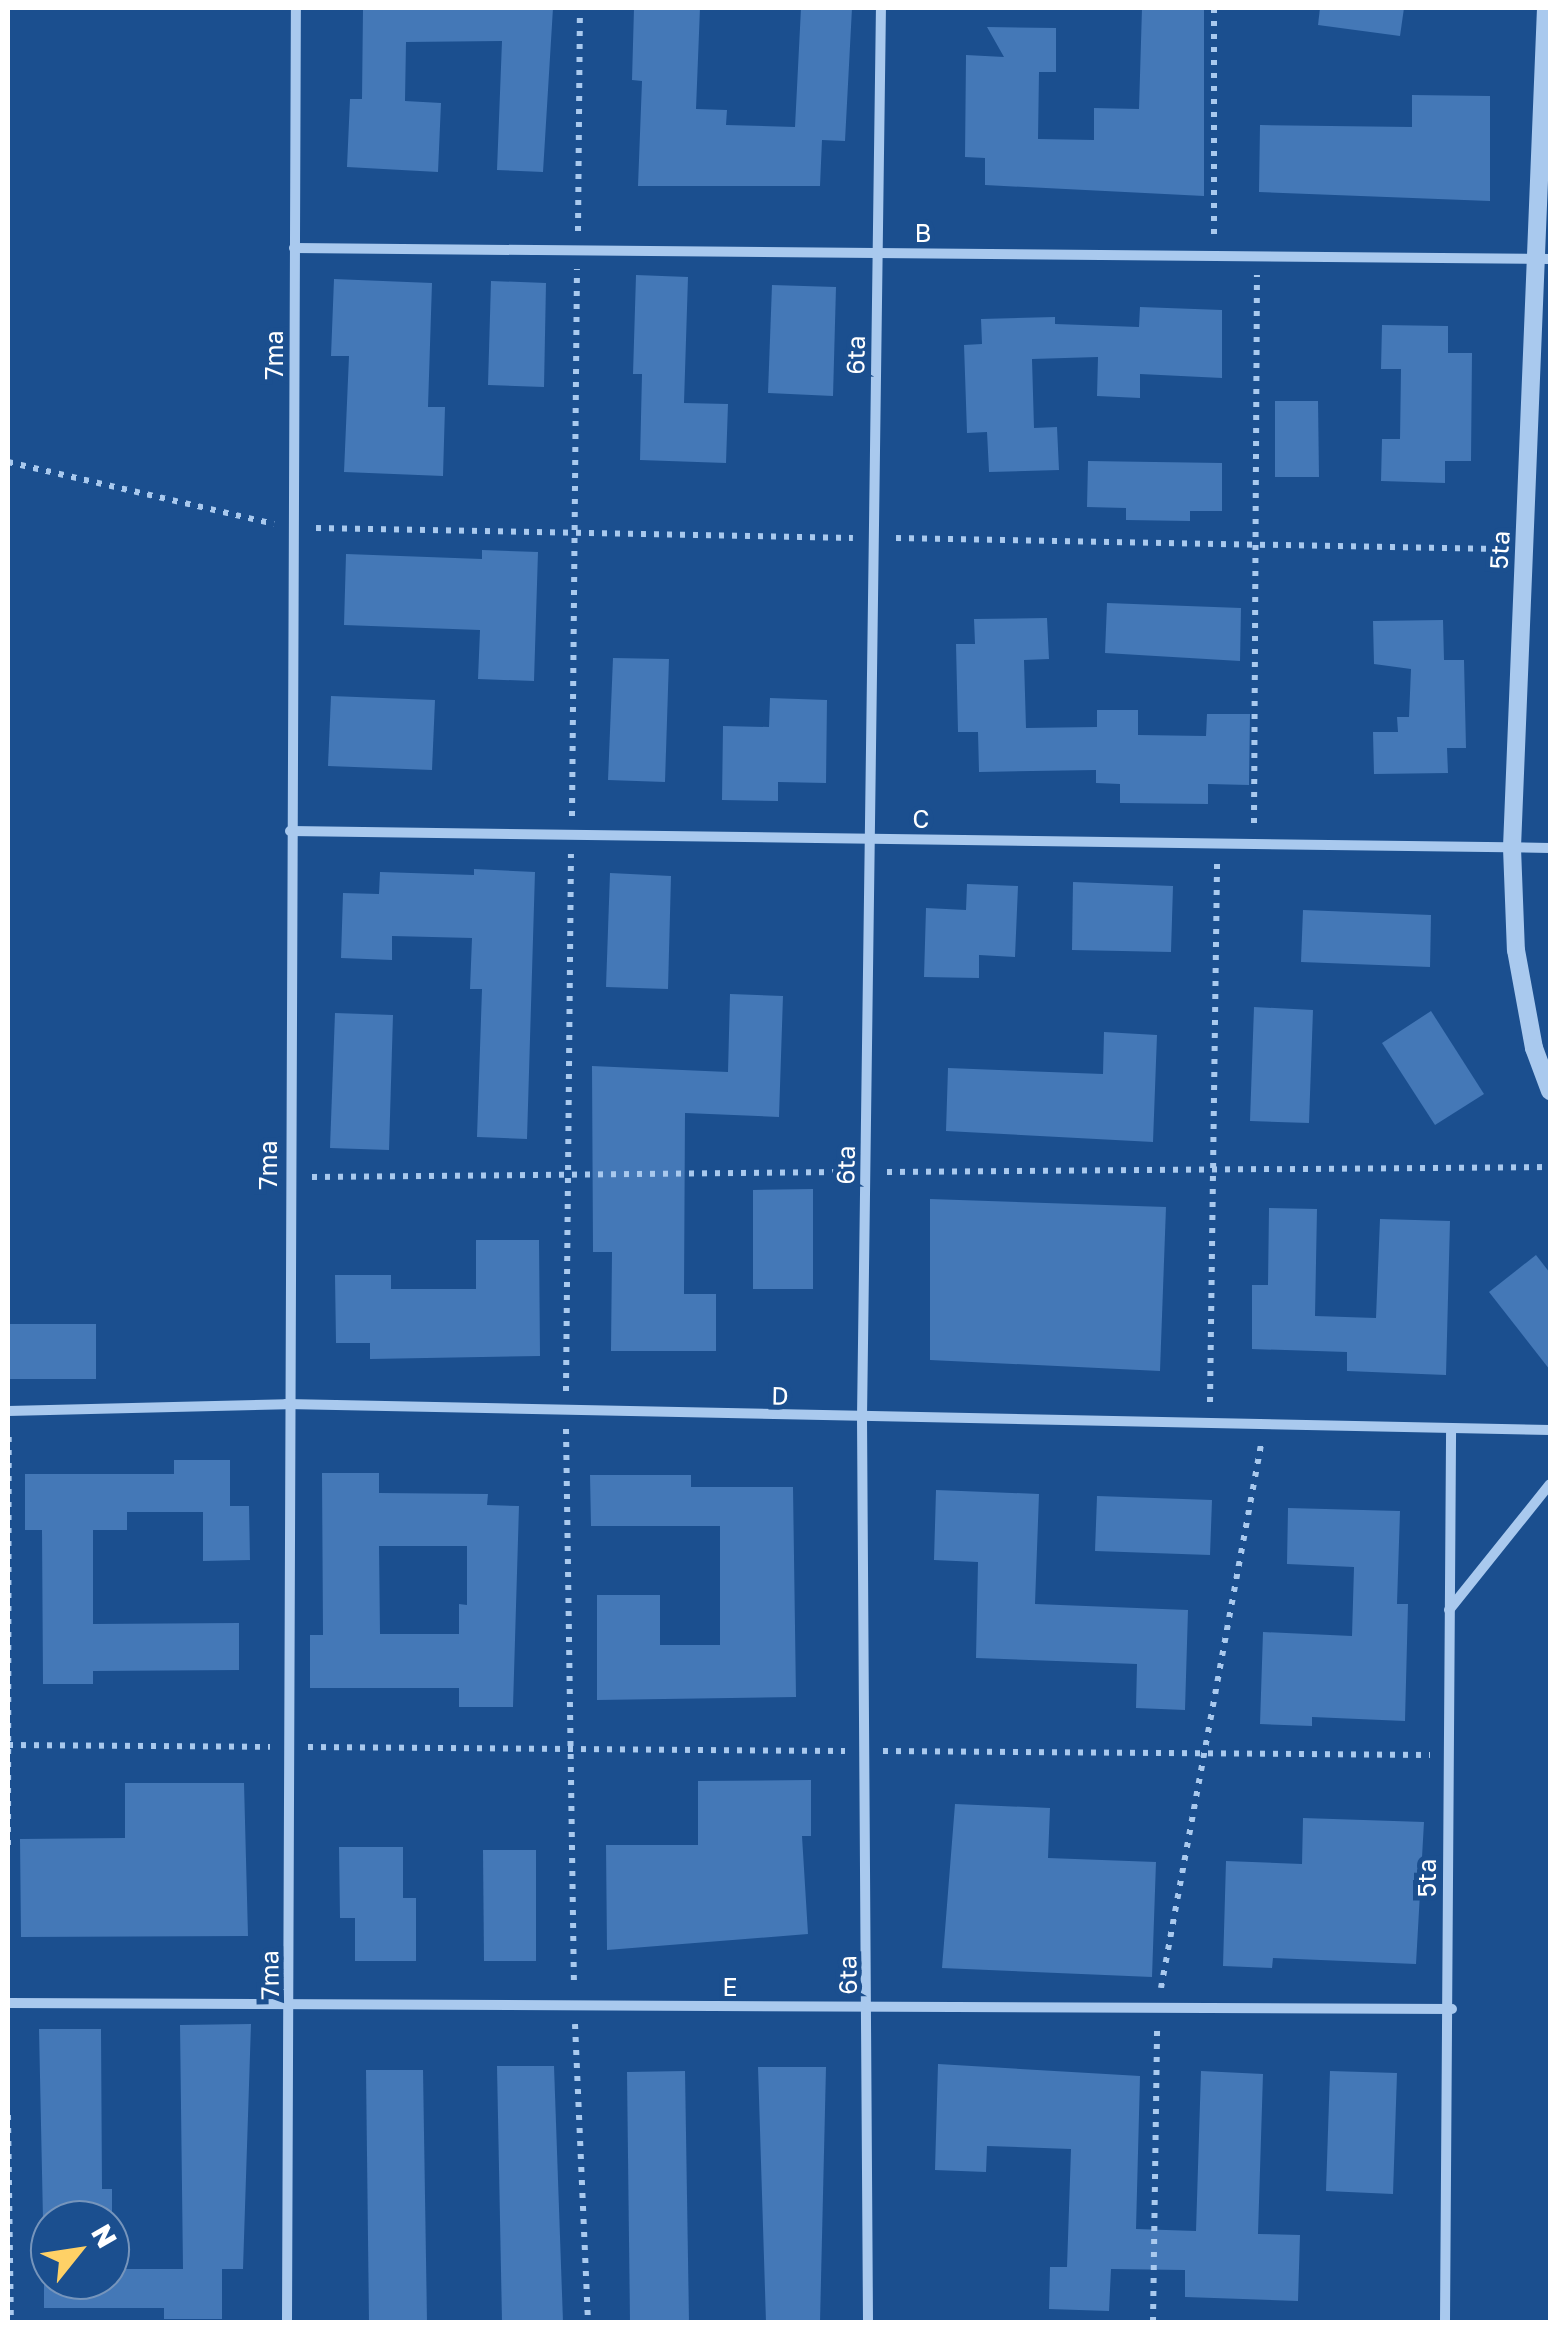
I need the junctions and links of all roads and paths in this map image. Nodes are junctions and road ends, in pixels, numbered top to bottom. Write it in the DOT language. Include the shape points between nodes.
graph roads {
  1 [pos="296,8"];
  2 [pos="580,8"];
  3 [pos="881,8"];
  4 [pos="1214,8"];
  5 [pos="1546,8"];
  6 [pos="294,248"];
  7 [pos="578,250"];
  8 [pos="878,253"];
  9 [pos="1214,254"];
  10 [pos="1258,256"];
  11 [pos="1544,259"];
  12 [pos="8,462"];
  13 [pos="292,528"];
  14 [pos="575,533"];
  15 [pos="874,538"];
  16 [pos="1256,544"];
  17 [pos="1525,549"];
  18 [pos="290,831"];
  19 [pos="572,834"];
  20 [pos="870,839"];
  21 [pos="1217,843"];
  22 [pos="1254,844"];
  23 [pos="1512,848"];
  24 [pos="1550,848"];
  25 [pos="1550,1090"];
  26 [pos="1550,1167"];
  27 [pos="1213,1170"];
  28 [pos="866,1172"];
  29 [pos="568,1174"];
  30 [pos="288,1177"];
  31 [pos="286,1404"];
  32 [pos="8,1411"];
  33 [pos="566,1411"];
  34 [pos="862,1418"];
  35 [pos="1210,1421"];
  36 [pos="1265,1424"];
  37 [pos="1550,1430"];
  38 [pos="1451,1433"];
  39 [pos="1550,1484"];
  40 [pos="1449,1610"];
  41 [pos="8,1745"];
  42 [pos="287,1747"];
  43 [pos="566,1749"];
  44 [pos="864,1751"];
  45 [pos="1203,1754"];
  46 [pos="1451,1756"];
  47 [pos="8,1844"];
  48 [pos="8,2002"];
  49 [pos="290,2004"];
  50 [pos="575,2007"];
  51 [pos="868,2007"];
  52 [pos="1157,2008"];
  53 [pos="1452,2009"];
  54 [pos="8,2115"];
  55 [pos="11,2322"];
  56 [pos="286,2322"];
  57 [pos="588,2322"];
  58 [pos="868,2322"];
  59 [pos="1154,2322"];
  60 [pos="1445,2322"];
  1 -- 6 [label="street, 7ma"];
  2 -- 7 [label="path"];
  3 -- 8 [label="street, 6ta"];
  4 -- 9 [label="path"];
  5 -- 11 [label="street, 5ta"];
  6 -- 7 [label="street, B"];
  6 -- 13 [label="street, 7ma"];
  7 -- 8 [label="street, B"];
  7 -- 14 [label="path"];
  8 -- 9 [label="street, B"];
  8 -- 15 [label="street, 6ta"];
  9 -- 10 [label="street, B"];
  10 -- 11 [label="street, B"];
  10 -- 16 [label="path"];
  11 -- 17 [label="street, 5ta"];
  12 -- 13 [label="path"];
  13 -- 14 [label="path"];
  13 -- 18 [label="street, 7ma"];
  14 -- 15 [label="path"];
  14 -- 19 [label="path"];
  15 -- 16 [label="path"];
  15 -- 20 [label="street, 6ta"];
  16 -- 17 [label="path"];
  16 -- 22 [label="path"];
  17 -- 23 [label="street, 5ta"];
  18 -- 19 [label="street, C"];
  18 -- 30 [label="street, 7ma"];
  19 -- 20 [label="street, C"];
  19 -- 29 [label="path"];
  20 -- 21 [label="street, C"];
  20 -- 28 [label="street, 6ta"];
  21 -- 22 [label="street, C"];
  21 -- 27 [label="path"];
  22 -- 23 [label="street, C"];
  23 -- 24 [label="street, C"];
  23 -- 25 [label="street, 5ta" via="1516,950 1534,1048"];
  26 -- 27 [label="path"];
  27 -- 28 [label="path"];
  27 -- 35 [label="path"];
  28 -- 29 [label="path"];
  28 -- 34 [label="street, 6ta"];
  29 -- 30 [label="path"];
  29 -- 33 [label="path"];
  30 -- 31 [label="street, 7ma"];
  31 -- 32 [label="street, D"];
  31 -- 33 [label="street, D"];
  31 -- 42 [label="street, 7ma"];
  32 -- 41 [label="path"];
  33 -- 34 [label="street, D"];
  33 -- 43 [label="path"];
  34 -- 35 [label="street, D"];
  34 -- 44 [label="street, 6ta"];
  35 -- 36 [label="street, D"];
  36 -- 38 [label="street, D"];
  36 -- 45 [label="path"];
  37 -- 38 [label="street, D"];
  38 -- 40 [label="street, 5ta"];
  39 -- 40 [label="street"];
  40 -- 46 [label="street, 5ta"];
  41 -- 42 [label="path"];
  41 -- 47 [label="path"];
  42 -- 43 [label="path"];
  42 -- 49 [label="street, 7ma"];
  43 -- 44 [label="path"];
  43 -- 50 [label="path"];
  44 -- 45 [label="path"];
  44 -- 51 [label="street, 6ta"];
  45 -- 46 [label="path"];
  45 -- 52 [label="path"];
  46 -- 53 [label="street, 5ta"];
  48 -- 49 [label="street, E"];
  49 -- 50 [label="street, E"];
  49 -- 56 [label="street, 7ma"];
  50 -- 51 [label="street, E"];
  50 -- 57 [label="path"];
  51 -- 52 [label="street, E"];
  51 -- 58 [label="street, 6ta"];
  52 -- 53 [label="street, E"];
  52 -- 59 [label="path"];
  53 -- 60 [label="street, 5ta"];
  54 -- 55 [label="path"];
}
